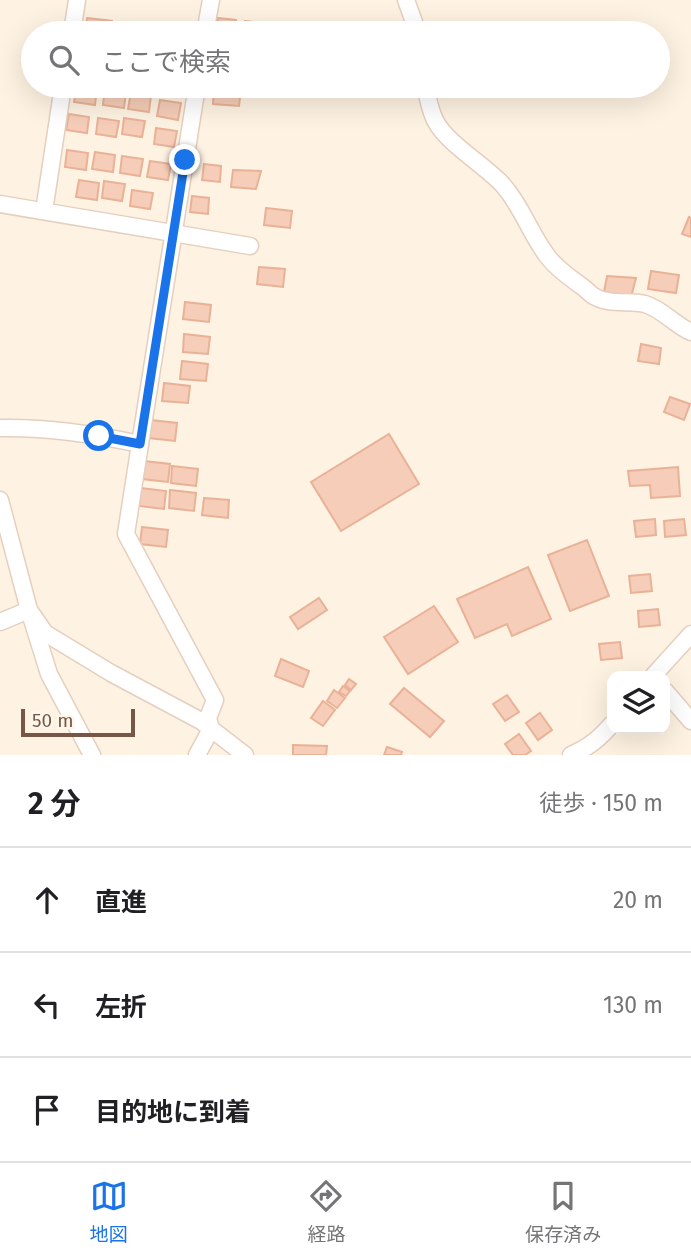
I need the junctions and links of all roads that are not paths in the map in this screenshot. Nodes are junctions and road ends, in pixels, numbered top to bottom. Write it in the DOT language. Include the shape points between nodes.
graph roads {
  1 [pos="77,0"];
  2 [pos="211,0"];
  3 [pos="407,0"];
  4 [pos="74,21"];
  5 [pos="207,21"];
  6 [pos="414,21"];
  7 [pos="61,98"];
  8 [pos="195,98"];
  9 [pos="428,98"];
  10 [pos="0,204"];
  11 [pos="44,211"];
  12 [pos="173,234"];
  13 [pos="250,246"];
  14 [pos="691,332"];
  15 [pos="0,429"];
  16 [pos="140,444"];
  17 [pos="0,499"];
  18 [pos="29,610"];
  19 [pos="0,622"];
  20 [pos="691,634"];
  21 [pos="658,671"];
  22 [pos="670,697"];
  23 [pos="691,721"];
  24 [pos="211,729"];
  25 [pos="607,730"];
  26 [pos="92,755"];
  27 [pos="197,755"];
  28 [pos="245,755"];
  29 [pos="571,755"];
  1 -- 4 [label="street"];
  2 -- 5 [label="street"];
  3 -- 6 [label="street"];
  7 -- 11 [label="street"];
  8 -- 12 [label="street"];
  9 -- 14 [label="street" via="435,121 504,187 561,271 593,295 654,308"];
  10 -- 11 [label="street"];
  11 -- 12 [label="street"];
  12 -- 13 [label="street"];
  12 -- 16 [label="street"];
  15 -- 16 [label="street" via="59,430"];
  16 -- 24 [label="street" via="126,534 215,700 208,718"];
  17 -- 18 [label="street"];
  18 -- 19 [label="street"];
  18 -- 24 [label="street" via="45,634"];
  18 -- 26 [label="street" via="49,674"];
  20 -- 21 [label="street"];
  22 -- 23 [label="street"];
  24 -- 27 [label="street"];
  24 -- 28 [label="street"];
  25 -- 29 [label="street"];
}
